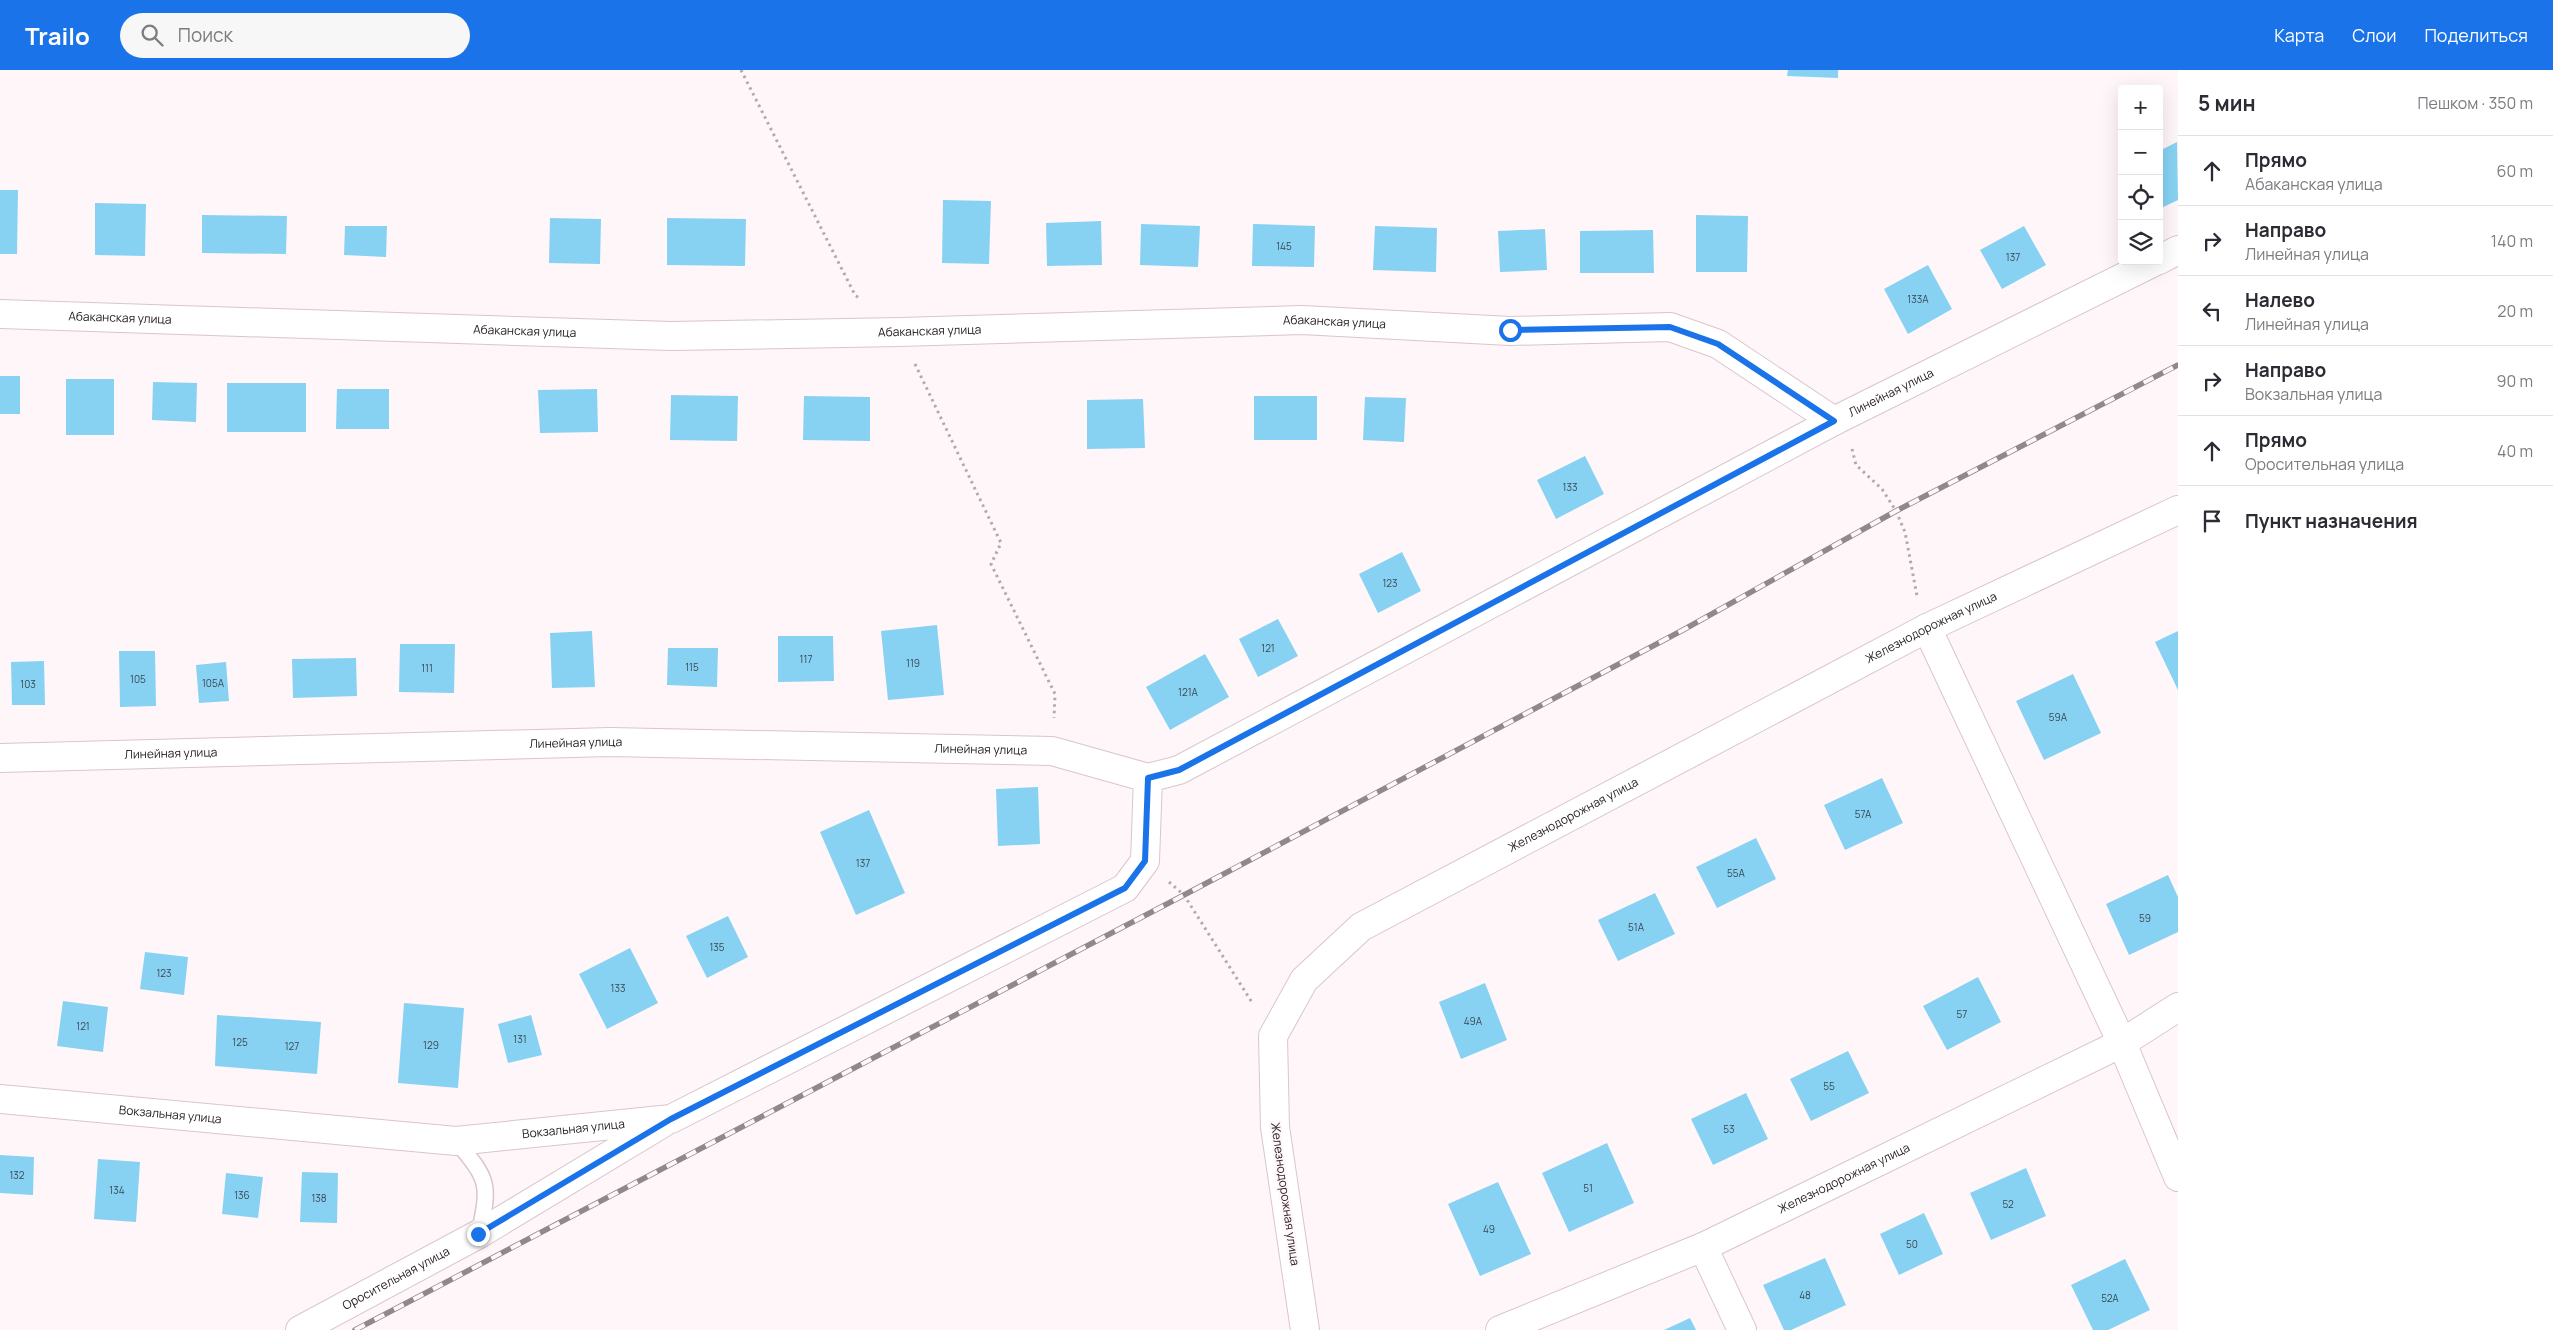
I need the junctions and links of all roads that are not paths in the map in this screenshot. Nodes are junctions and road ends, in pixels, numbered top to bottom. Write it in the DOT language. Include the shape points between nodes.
graph roads {
  1 [pos="2178,250"];
  2 [pos="2163,258"];
  3 [pos="2148,265"];
  4 [pos="0,314"];
  5 [pos="1834,421"];
  6 [pos="2178,510"];
  7 [pos="1927,628"];
  8 [pos="0,758"];
  9 [pos="1148,778"];
  10 [pos="2178,1007"];
  11 [pos="2122,1043"];
  12 [pos="0,1099"];
  13 [pos="671,1119"];
  14 [pos="456,1141"];
  15 [pos="2178,1177"];
  16 [pos="478,1234"];
  17 [pos="1703,1247"];
  18 [pos="300,1330"];
  19 [pos="1305,1330"];
  20 [pos="1500,1330"];
  21 [pos="1742,1330"];
  1 -- 2 [label="street, Линейная улица"];
  3 -- 5 [label="street, Линейная улица"];
  4 -- 5 [label="street, Абаканская улица" via="671,336 1302,320 1510,330 1670,327 1718,344"];
  5 -- 9 [label="street, Линейная улица" via="1179,770"];
  6 -- 7 [label="street, Железнодорожная улица"];
  7 -- 11 [label="street"];
  7 -- 19 [label="street, Железнодорожная улица" via="1361,927 1304,980 1273,1036 1274,1127"];
  8 -- 9 [label="street, Линейная улица" via="610,742 1052,751"];
  9 -- 13 [label="street, Вокзальная улица" via="1145,861 1125,888"];
  10 -- 11 [label="street, Железнодорожная улица"];
  11 -- 15 [label="street"];
  11 -- 17 [label="street, Железнодорожная улица"];
  12 -- 14 [label="street, Вокзальная улица"];
  13 -- 14 [label="street, Вокзальная улица"];
  13 -- 16 [label="street, Оросительная улица"];
  14 -- 16 [label="lane" via="480,1169 487,1197"];
  16 -- 18 [label="street, Оросительная улица"];
  17 -- 20 [label="street, Железнодорожная улица"];
  17 -- 21 [label="street"];
}
